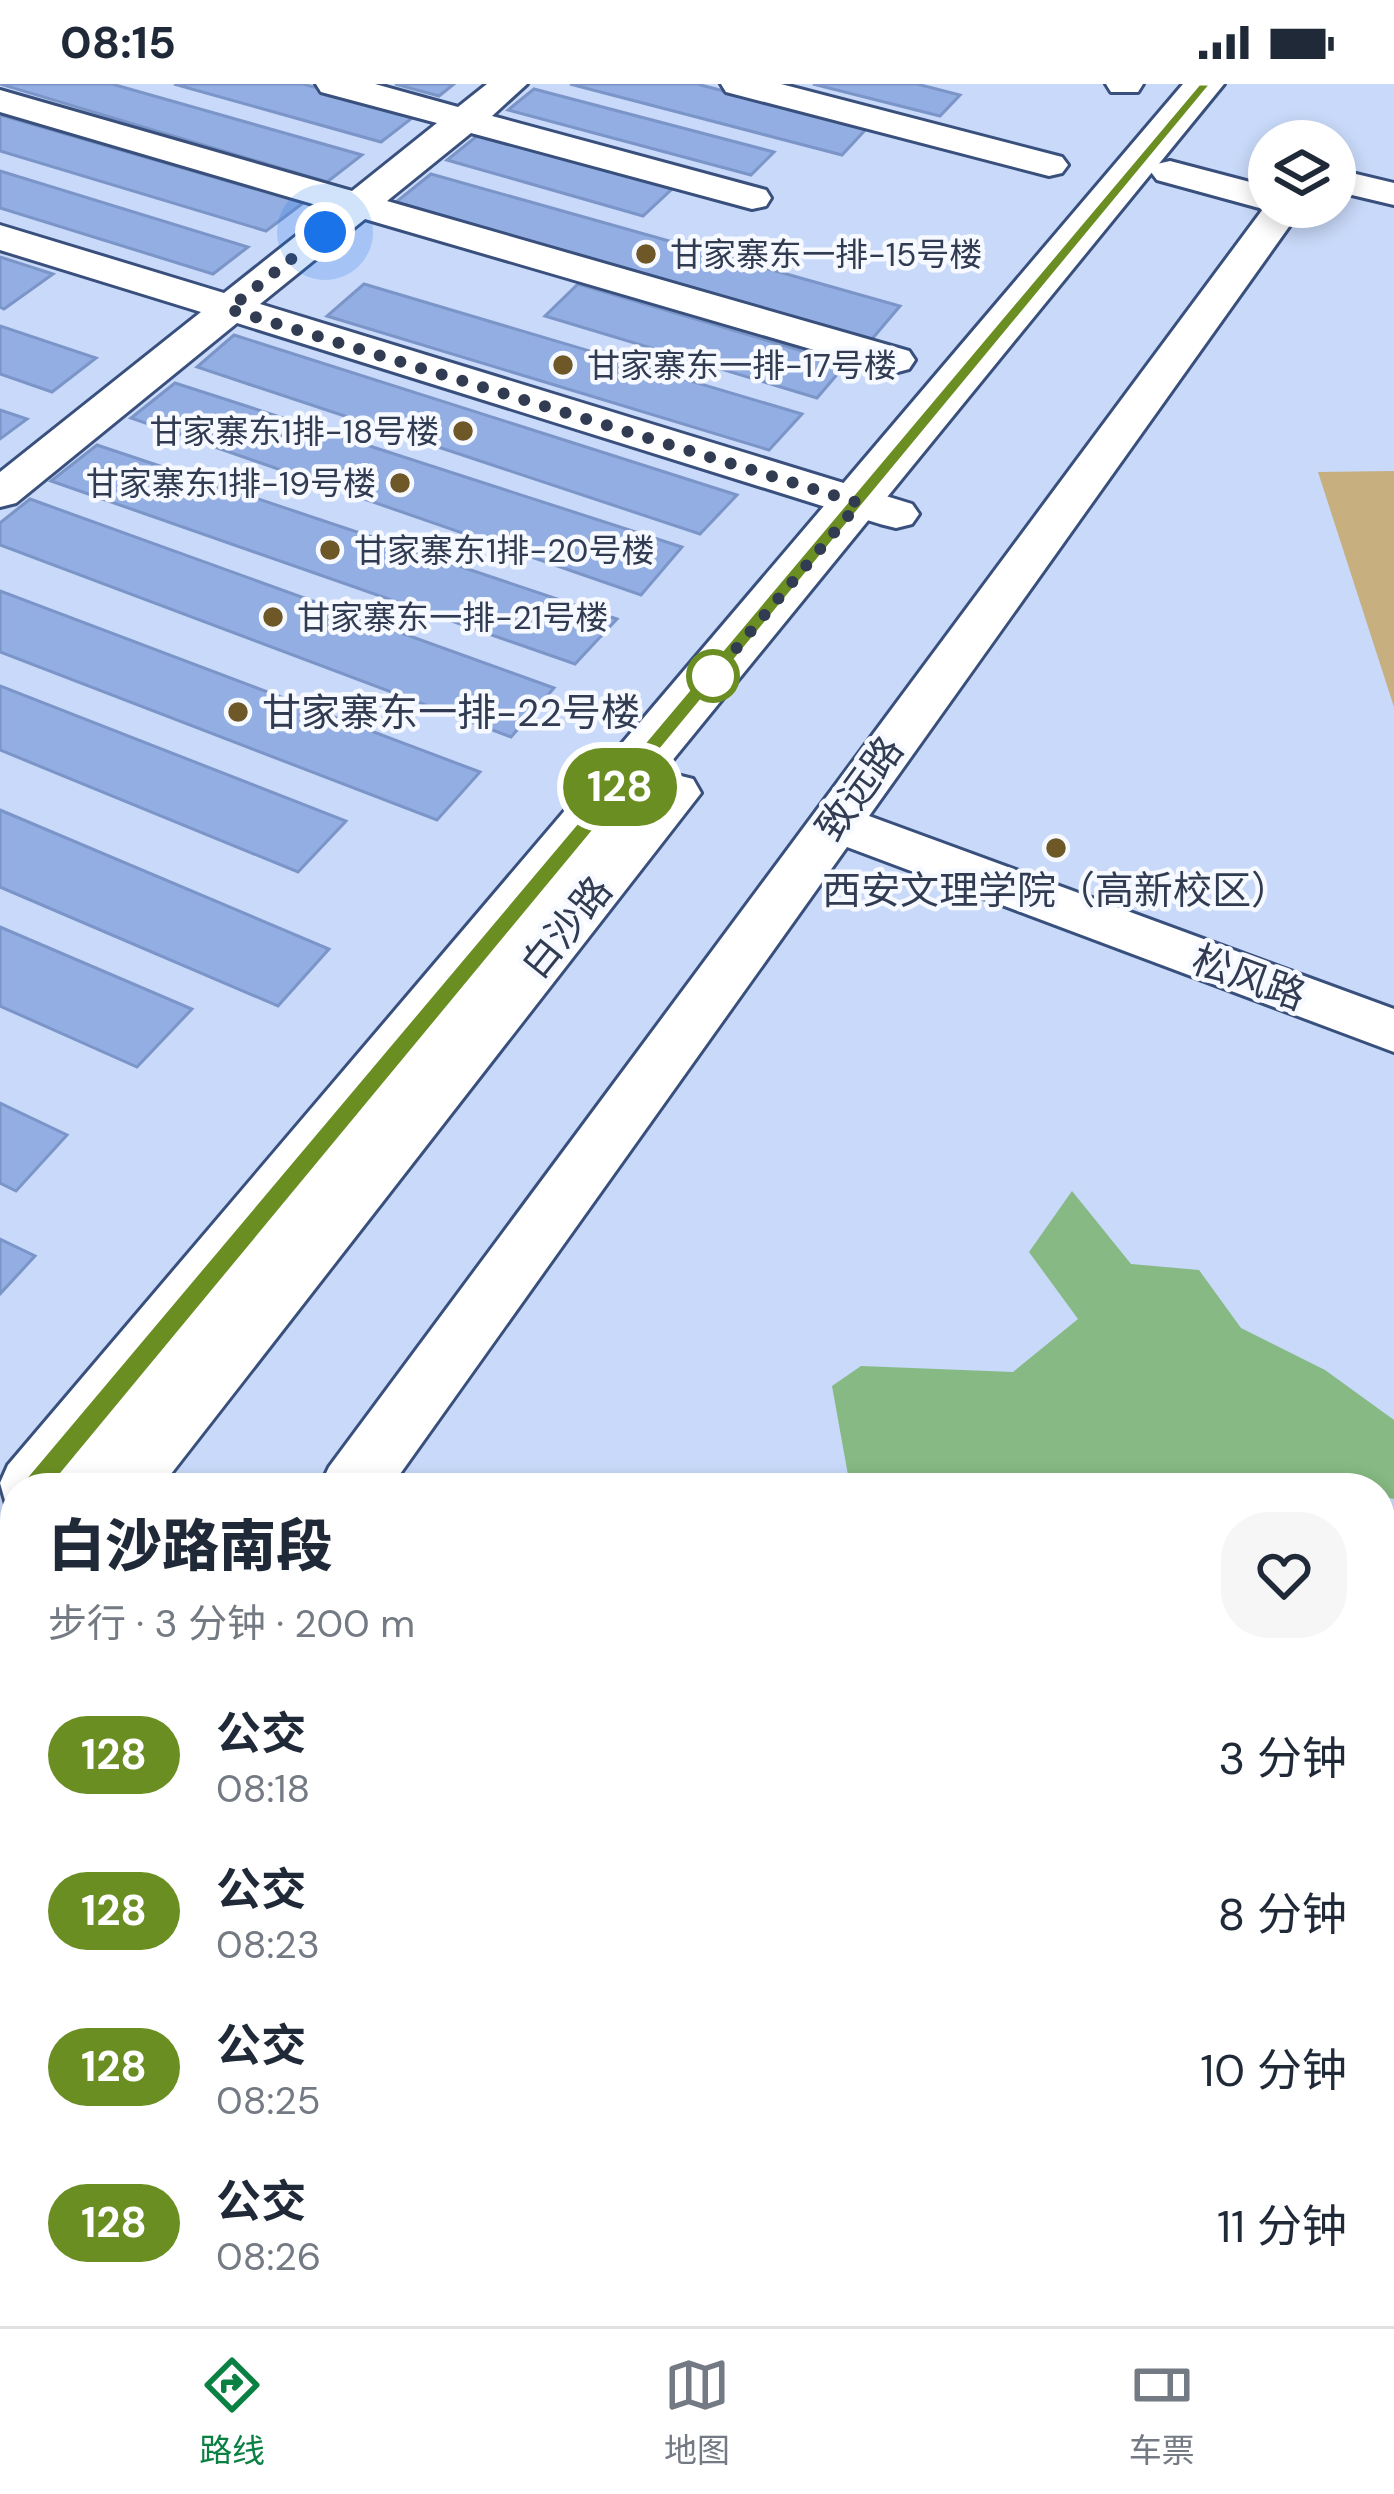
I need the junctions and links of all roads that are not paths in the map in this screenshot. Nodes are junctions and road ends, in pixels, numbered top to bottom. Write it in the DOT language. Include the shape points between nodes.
graph roads {
  1 [pos="334,84"];
  2 [pos="509,84"];
  3 [pos="739,84"];
  4 [pos="1204,84"];
  5 [pos="1240,84"];
  6 [pos="0,101"];
  7 [pos="465,119"];
  8 [pos="1049,165"];
  9 [pos="1170,172"];
  10 [pos="1356,185"];
  11 [pos="1248,193"];
  12 [pos="1394,194"];
  13 [pos="752,198"];
  14 [pos="357,206"];
  15 [pos="1269,228"];
  16 [pos="0,237"];
  17 [pos="229,309"];
  18 [pos="894,360"];
  19 [pos="0,494"];
  20 [pos="877,508"];
  21 [pos="834,823"];
  22 [pos="1394,1031"];
  23 [pos="47,1473"];
  24 [pos="129,1473"];
  25 [pos="363,1473"];
  1 -- 7 [label="street"];
  2 -- 7 [label="street"];
  3 -- 8 [label="street"];
  4 -- 20 [label="street, 白沙路"];
  5 -- 9 [label="street, 白沙路"];
  6 -- 14 [label="street"];
  7 -- 13 [label="street"];
  7 -- 14 [label="street"];
  9 -- 11 [label="street"];
  9 -- 20 [label="street, 白沙路"];
  10 -- 12 [label="street"];
  14 -- 17 [label="street"];
  14 -- 18 [label="street"];
  15 -- 21 [label="street, 致远路"];
  16 -- 17 [label="street"];
  17 -- 19 [label="street"];
  17 -- 20 [label="street"];
  20 -- 23 [label="street, 白沙路"];
  20 -- 24 [label="street, 白沙路"];
  21 -- 22 [label="street, 松风路"];
  21 -- 25 [label="street, 致远路"];
}
